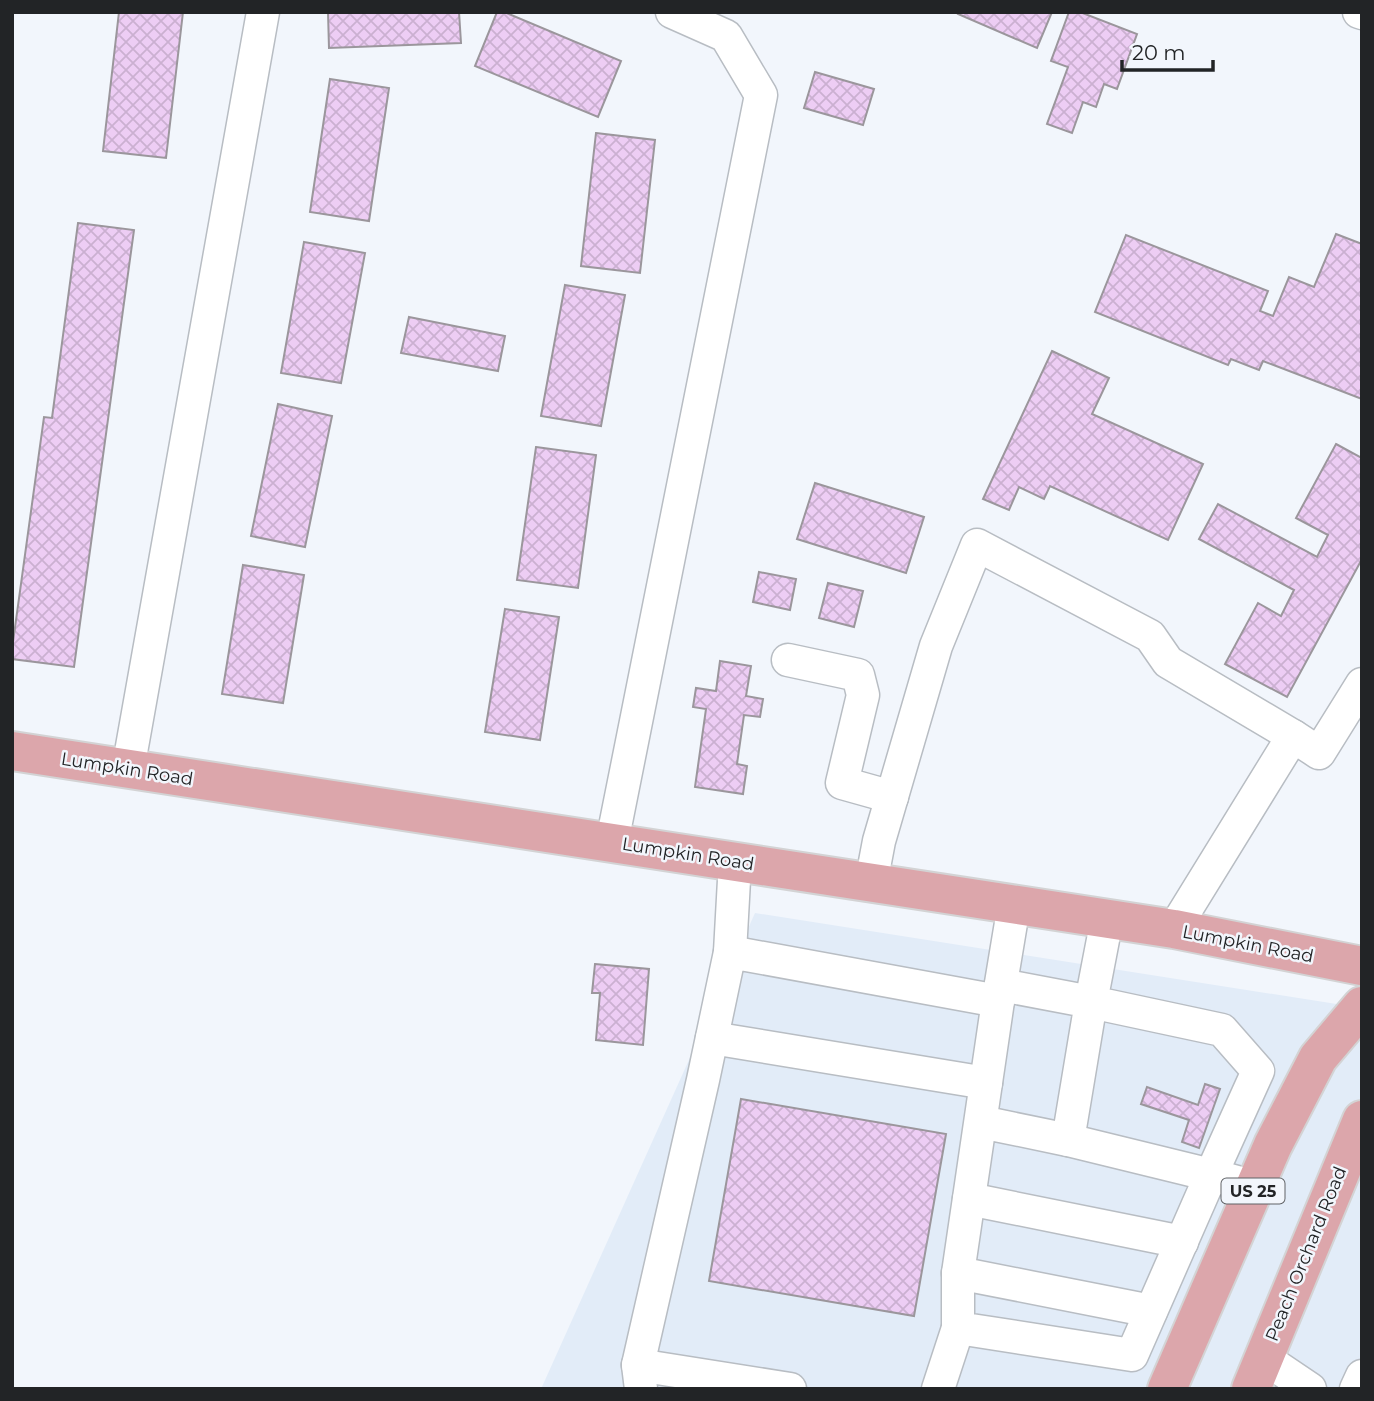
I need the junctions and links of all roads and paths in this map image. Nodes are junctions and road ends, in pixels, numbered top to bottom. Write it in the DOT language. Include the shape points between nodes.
graph roads {
  1 [pos="263,12"];
  2 [pos="672,12"];
  3 [pos="788,660"];
  4 [pos="1362,684"];
  5 [pos="1293,736"];
  6 [pos="12,751"];
  7 [pos="128,769"];
  8 [pos="892,796"];
  9 [pos="612,842"];
  10 [pos="735,862"];
  11 [pos="871,883"];
  12 [pos="1014,905"];
  13 [pos="1107,919"];
  14 [pos="1174,929"];
  15 [pos="730,952"];
  16 [pos="1362,966"];
  17 [pos="999,993"];
  18 [pos="1091,1002"];
  19 [pos="1362,1006"];
  20 [pos="712,1038"];
  21 [pos="1258,1071"];
  22 [pos="986,1083"];
  23 [pos="1299,1096"];
  24 [pos="1362,1120"];
  25 [pos="981,1122"];
  26 [pos="1068,1140"];
  27 [pos="1212,1175"];
  28 [pos="1255,1187"];
  29 [pos="969,1199"];
  30 [pos="1182,1242"];
  31 [pos="958,1273"];
  32 [pos="1151,1311"];
  33 [pos="958,1328"];
  34 [pos="1136,1345"];
  35 [pos="1174,1373"];
  36 [pos="1258,1373"];
  37 [pos="1362,1376"];
  38 [pos="640,1377"];
  39 [pos="790,1389"];
  40 [pos="938,1389"];
  41 [pos="1310,1389"];
  42 [pos="1356,1389"];
  1 -- 7 [label="street"];
  2 -- 9 [label="street" via="726,36 761,95"];
  3 -- 8 [label="street" via="858,675 863,695 842,783"];
  4 -- 5 [label="street" via="1319,753"];
  5 -- 8 [label="street" via="1168,662 1150,636 976,545 936,646"];
  5 -- 14 [label="street"];
  6 -- 7 [label="main road, Lumpkin Road"];
  7 -- 9 [label="main road, Lumpkin Road"];
  8 -- 11 [label="street"];
  9 -- 10 [label="main road, Lumpkin Road"];
  10 -- 11 [label="main road, Lumpkin Road"];
  10 -- 15 [label="street"];
  11 -- 12 [label="main road, Lumpkin Road"];
  12 -- 13 [label="main road, Lumpkin Road"];
  12 -- 17 [label="street"];
  13 -- 14 [label="main road, Lumpkin Road"];
  13 -- 18 [label="street"];
  14 -- 16 [label="main road, Lumpkin Road"];
  15 -- 17 [label="street"];
  15 -- 20 [label="street"];
  17 -- 18 [label="street"];
  17 -- 22 [label="street"];
  18 -- 21 [label="street" via="1222,1030"];
  18 -- 26 [label="street"];
  19 -- 23 [label="main road, US 25" via="1318,1058"];
  20 -- 22 [label="street"];
  20 -- 38 [label="street"];
  21 -- 23 [label="street"];
  21 -- 27 [label="street"];
  22 -- 25 [label="street"];
  23 -- 28 [label="main road, US 25"];
  24 -- 36 [label="main road, Peach Orchard Road"];
  25 -- 26 [label="street"];
  25 -- 29 [label="street"];
  26 -- 27 [label="street"];
  27 -- 28 [label="street"];
  27 -- 30 [label="street"];
  28 -- 35 [label="main road, US 25"];
  29 -- 30 [label="street"];
  29 -- 31 [label="street"];
  30 -- 32 [label="street"];
  31 -- 32 [label="street"];
  31 -- 33 [label="street"];
  32 -- 34 [label="street"];
  33 -- 34 [label="street" via="1132,1355"];
  33 -- 40 [label="street"];
  34 -- 35 [label="street"];
  36 -- 41 [label="street"];
  37 -- 42 [label="street"];
  38 -- 39 [label="street"];
}
